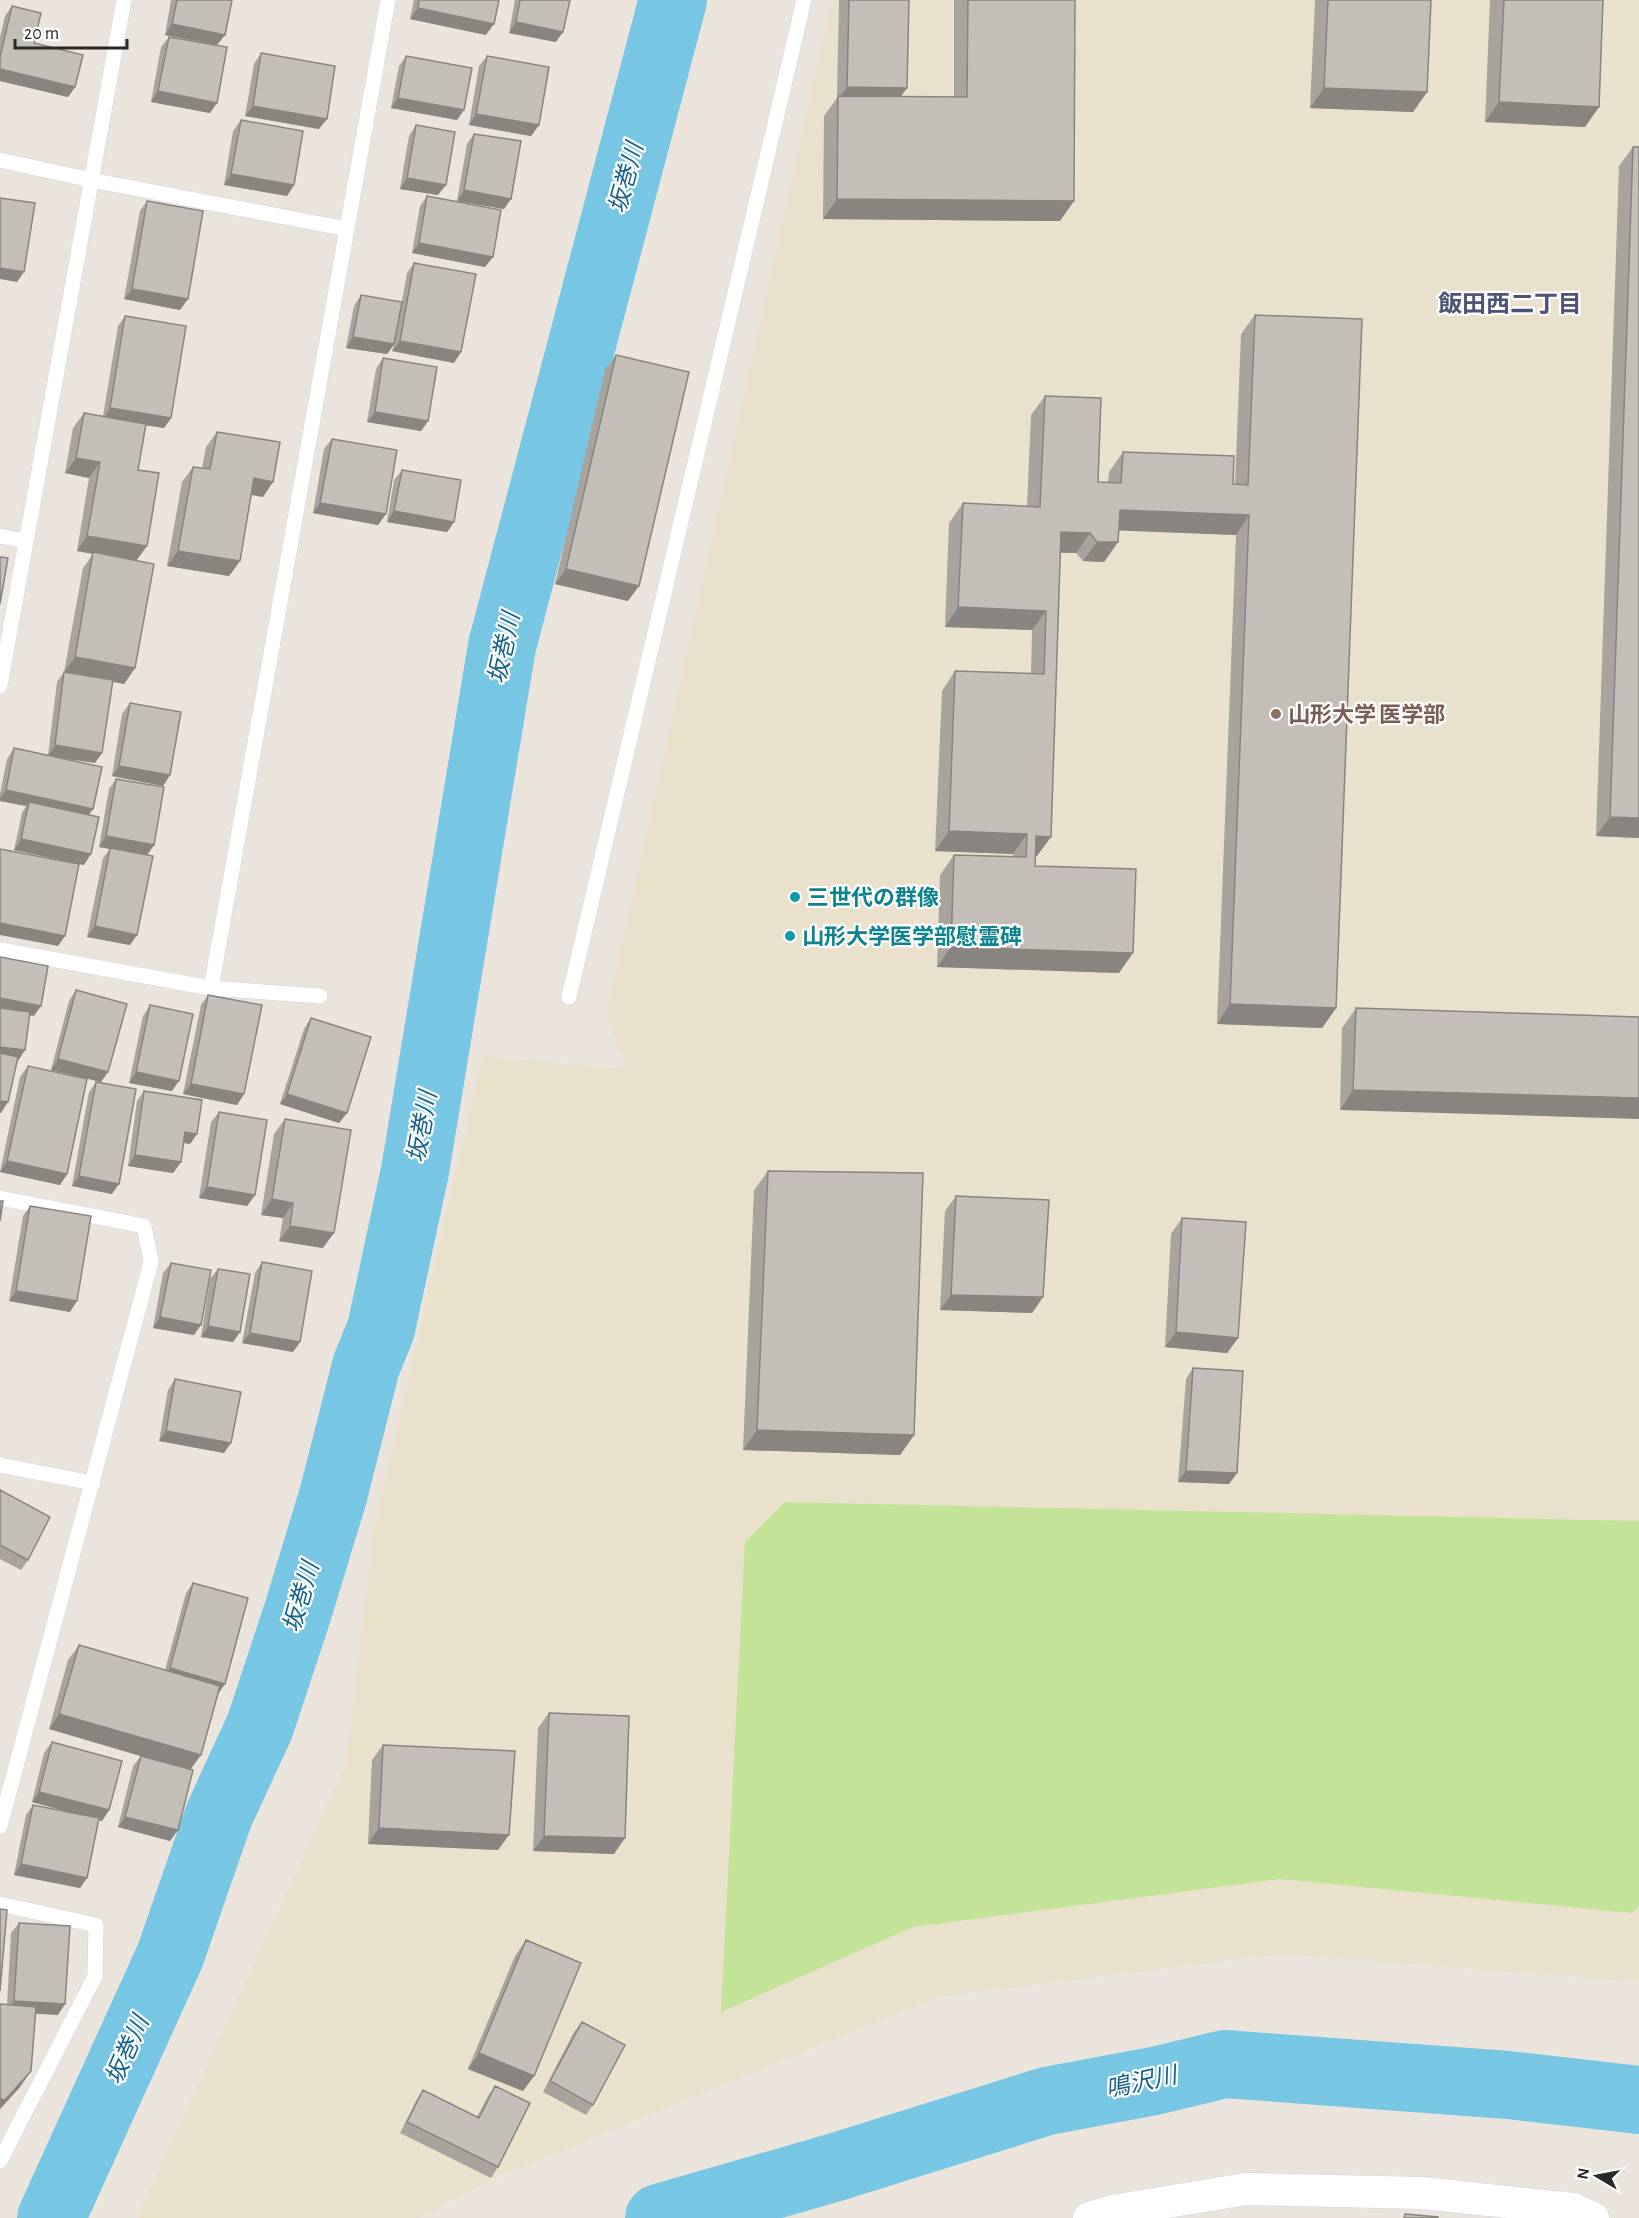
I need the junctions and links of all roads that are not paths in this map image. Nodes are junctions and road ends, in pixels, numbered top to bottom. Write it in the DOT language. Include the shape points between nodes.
graph roads {
  1 [pos="124,0"];
  2 [pos="388,0"];
  3 [pos="804,0"];
  4 [pos="0,160"];
  5 [pos="91,180"];
  6 [pos="347,230"];
  7 [pos="0,536"];
  8 [pos="25,542"];
  9 [pos="0,686"];
  10 [pos="0,950"];
  11 [pos="211,988"];
  12 [pos="320,996"];
  13 [pos="569,997"];
  14 [pos="0,1198"];
  15 [pos="0,1465"];
  16 [pos="93,1483"];
  17 [pos="0,1826"];
  18 [pos="0,1904"];
  19 [pos="5,2142"];
  20 [pos="0,2161"];
  21 [pos="1089,2218"];
  22 [pos="1593,2218"];
  1 -- 5 [label="lane"];
  2 -- 6 [label="lane"];
  3 -- 13 [label="lane"];
  4 -- 5 [label="lane"];
  5 -- 6 [label="lane"];
  5 -- 8 [label="lane"];
  6 -- 11 [label="lane"];
  7 -- 8 [label="lane"];
  8 -- 9 [label="lane"];
  10 -- 11 [label="lane"];
  11 -- 12 [label="lane"];
  14 -- 16 [label="lane" via="144,1226 151,1262"];
  15 -- 16 [label="lane"];
  16 -- 17 [label="lane"];
  18 -- 19 [label="lane" via="96,1925 95,1976"];
  19 -- 20 [label="lane"];
  21 -- 22 [label="street" via="1246,2189 1423,2193 1573,2209"];
}
